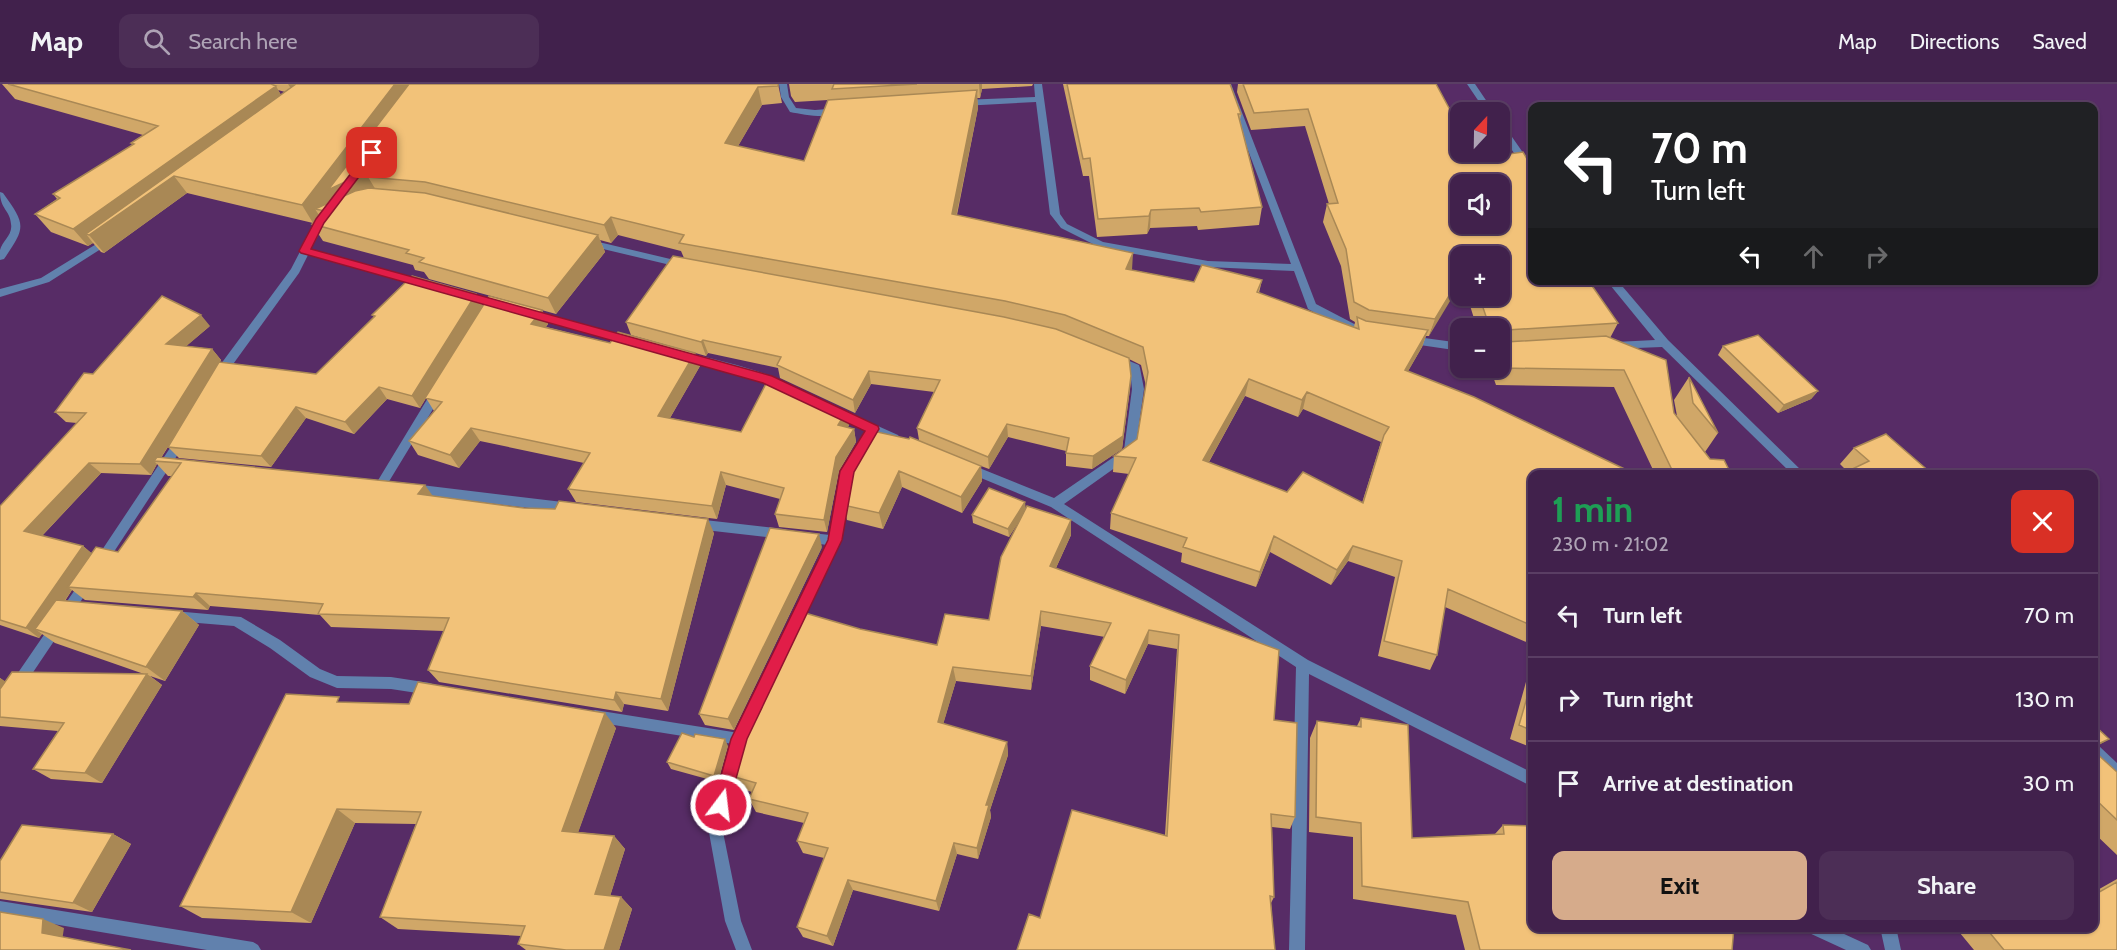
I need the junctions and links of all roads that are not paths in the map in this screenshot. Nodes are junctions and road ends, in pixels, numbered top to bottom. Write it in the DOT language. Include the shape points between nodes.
graph roads {
  1 [pos="783,84"];
  2 [pos="1038,84"];
  3 [pos="1227,84"];
  4 [pos="1471,84"];
  5 [pos="1039,99"];
  6 [pos="1483,102"];
  7 [pos="956,104"];
  8 [pos="851,111"];
  9 [pos="1510,141"];
  10 [pos="1528,167"];
  11 [pos="0,195"];
  12 [pos="325,217"];
  13 [pos="117,234"];
  14 [pos="574,239"];
  15 [pos="305,251"];
  16 [pos="0,257"];
  17 [pos="700,268"];
  18 [pos="1297,268"];
  19 [pos="1615,285"];
  20 [pos="437,287"];
  21 [pos="0,293"];
  22 [pos="515,309"];
  23 [pos="1372,334"];
  24 [pos="1394,338"];
  25 [pos="1664,343"];
  26 [pos="641,344"];
  27 [pos="1450,346"];
  28 [pos="1609,352"];
  29 [pos="675,354"];
  30 [pos="1103,354"];
  31 [pos="443,384"];
  32 [pos="212,387"];
  33 [pos="788,389"];
  34 [pos="820,404"];
  35 [pos="189,426"];
  36 [pos="873,429"];
  37 [pos="905,442"];
  38 [pos="959,464"];
  39 [pos="1795,470"];
  40 [pos="1055,504"];
  41 [pos="579,509"];
  42 [pos="684,522"];
  43 [pos="835,540"];
  44 [pos="165,615"];
  45 [pos="788,639"];
  46 [pos="1303,664"];
  47 [pos="449,692"];
  48 [pos="0,710"];
  49 [pos="577,713"];
  50 [pos="2098,754"];
  51 [pos="2117,771"];
  52 [pos="1528,777"];
  53 [pos="0,908"];
  54 [pos="1823,932"];
  55 [pos="1889,932"];
  56 [pos="253,950"];
  57 [pos="744,950"];
  58 [pos="1297,950"];
  59 [pos="1863,950"];
  60 [pos="1893,950"];
  1 -- 8 [label="street" via="793,110"];
  2 -- 5 [label="street"];
  3 -- 18 [label="street"];
  4 -- 6 [label="street"];
  5 -- 7 [label="street"];
  5 -- 18 [label="street" via="1055,214 1064,226 1101,245 1208,264"];
  9 -- 10 [label="street"];
  11 -- 16 [label="street" via="17,221 16,232"];
  12 -- 15 [label="street"];
  13 -- 21 [label="street" via="45,280"];
  14 -- 17 [label="street"];
  15 -- 20 [label="street"];
  15 -- 32 [label="street" via="295,271"];
  18 -- 23 [label="street" via="1312,306"];
  19 -- 25 [label="street"];
  22 -- 26 [label="street"];
  24 -- 27 [label="street"];
  25 -- 28 [label="street"];
  25 -- 39 [label="street"];
  29 -- 33 [label="street" via="767,379"];
  30 -- 40 [label="street" via="1135,368 1138,389 1129,452"];
  31 -- 41 [label="street" via="387,486"];
  34 -- 36 [label="street"];
  35 -- 48 [label="street" via="173,465"];
  36 -- 37 [label="street"];
  36 -- 43 [label="street" via="847,471"];
  38 -- 40 [label="street"];
  40 -- 46 [label="street"];
  42 -- 43 [label="street"];
  43 -- 45 [label="street"];
  44 -- 47 [label="street" via="236,621 315,673 337,682 391,683"];
  46 -- 52 [label="street"];
  46 -- 58 [label="street"];
  49 -- 57 [label="street" via="741,734 715,827 733,921"];
  50 -- 51 [label="street"];
  53 -- 56 [label="street"];
  54 -- 59 [label="street"];
  55 -- 60 [label="street"];
}
